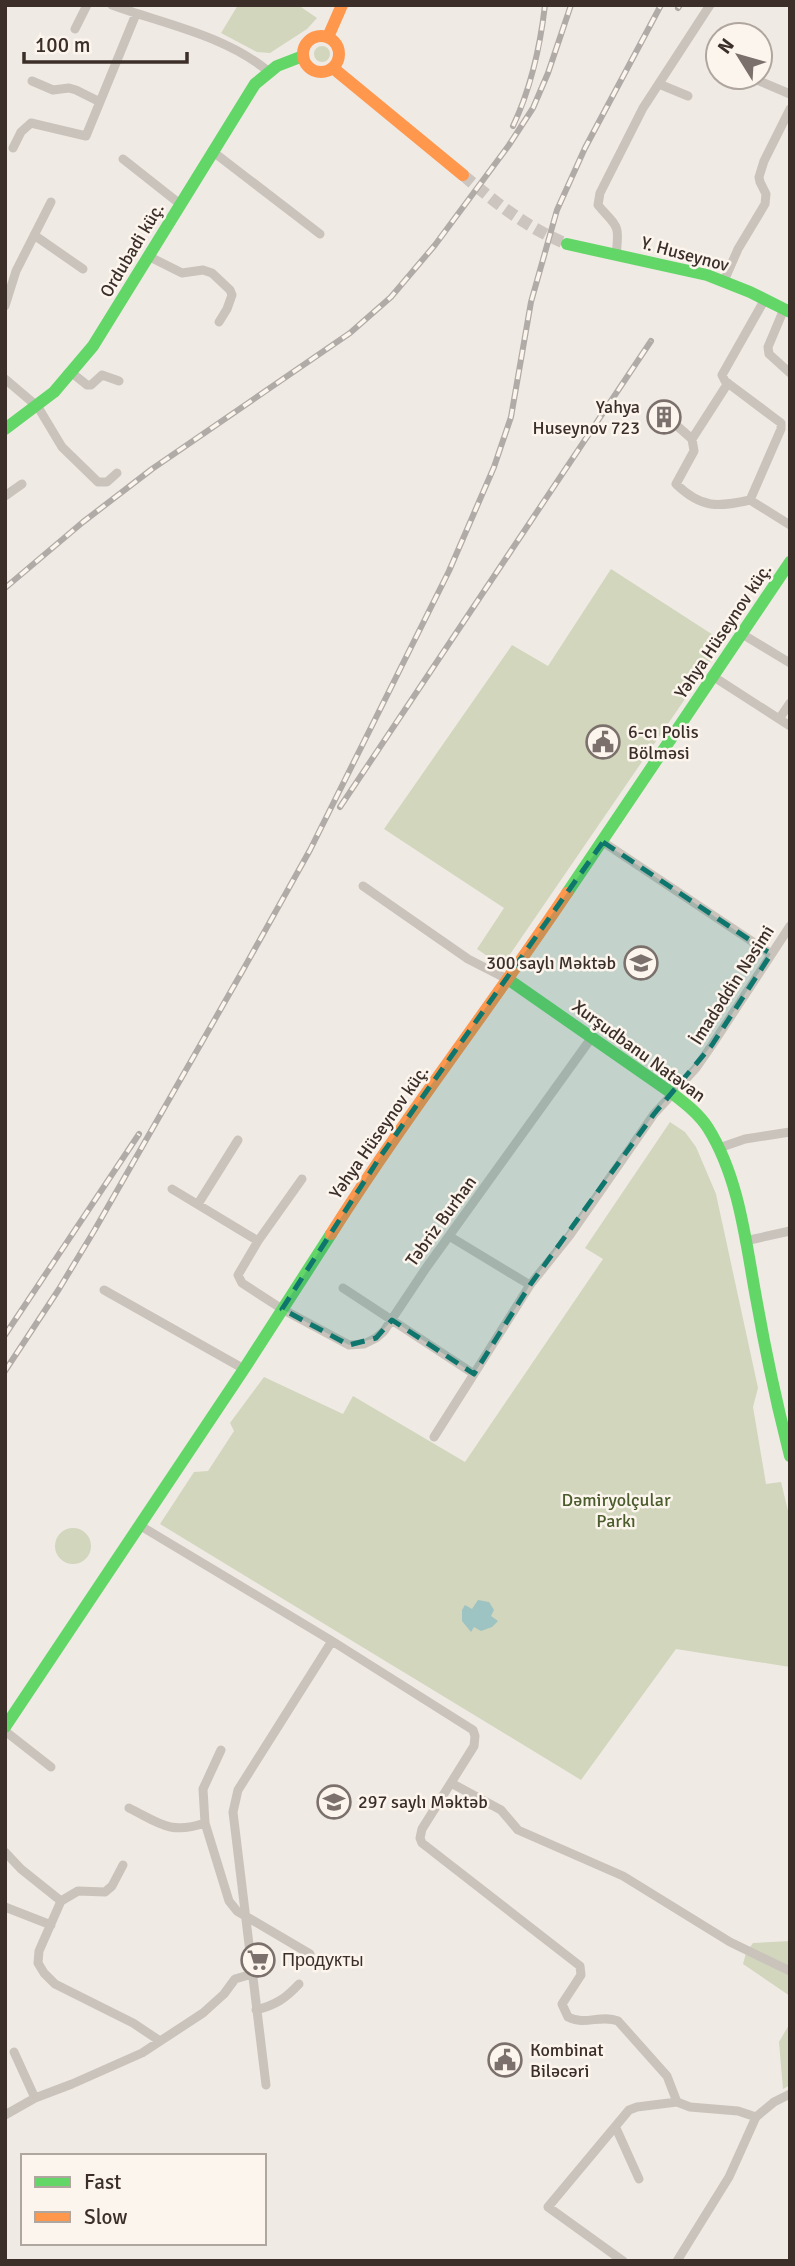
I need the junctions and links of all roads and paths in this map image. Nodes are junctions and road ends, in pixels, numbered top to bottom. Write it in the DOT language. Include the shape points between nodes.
graph roads {
  1 [pos="87,5"];
  2 [pos="112,5"];
  3 [pos="342,5"];
  4 [pos="710,5"];
  5 [pos="136,14"];
  6 [pos="75,29"];
  7 [pos="328,37"];
  8 [pos="303,55"];
  9 [pos="333,68"];
  10 [pos="268,71"];
  11 [pos="32,81"];
  12 [pos="659,84"];
  13 [pos="688,96"];
  14 [pos="100,102"];
  15 [pos="790,108"];
  16 [pos="13,148"];
  17 [pos="212,152"];
  18 [pos="123,159"];
  19 [pos="463,175"];
  20 [pos="51,202"];
  21 [pos="180,204"];
  22 [pos="320,234"];
  23 [pos="34,235"];
  24 [pos="567,244"];
  25 [pos="616,255"];
  26 [pos="148,256"];
  27 [pos="5,265"];
  28 [pos="83,269"];
  29 [pos="16,271"];
  30 [pos="724,281"];
  31 [pos="765,299"];
  32 [pos="5,306"];
  33 [pos="787,310"];
  34 [pos="219,322"];
  35 [pos="72,373"];
  36 [pos="790,373"];
  37 [pos="5,379"];
  38 [pos="119,381"];
  39 [pos="728,383"];
  40 [pos="38,407"];
  41 [pos="676,425"];
  42 [pos="5,429"];
  43 [pos="692,439"];
  44 [pos="117,473"];
  45 [pos="22,484"];
  46 [pos="5,496"];
  47 [pos="750,500"];
  48 [pos="790,525"];
  49 [pos="790,562"];
  50 [pos="742,634"];
  51 [pos="790,663"];
  52 [pos="714,677"];
  53 [pos="790,703"];
  54 [pos="779,719"];
  55 [pos="790,726"];
  56 [pos="603,842"];
  57 [pos="363,886"];
  58 [pos="790,926"];
  59 [pos="771,954"];
  60 [pos="509,980"];
  61 [pos="592,1037"];
  62 [pos="673,1094"];
  63 [pos="790,1132"];
  64 [pos="239,1140"];
  65 [pos="719,1148"];
  66 [pos="302,1179"];
  67 [pos="172,1189"];
  68 [pos="198,1204"];
  69 [pos="790,1231"];
  70 [pos="449,1236"];
  71 [pos="258,1241"];
  72 [pos="745,1241"];
  73 [pos="530,1285"];
  74 [pos="343,1288"];
  75 [pos="104,1290"];
  76 [pos="282,1309"];
  77 [pos="392,1320"];
  78 [pos="244,1369"];
  79 [pos="474,1374"];
  80 [pos="434,1437"];
  81 [pos="790,1456"];
  82 [pos="139,1525"];
  83 [pos="332,1641"];
  84 [pos="5,1729"];
  85 [pos="221,1750"];
  86 [pos="51,1767"];
  87 [pos="451,1783"];
  88 [pos="129,1808"];
  89 [pos="205,1823"];
  90 [pos="5,1852"];
  91 [pos="123,1865"];
  92 [pos="61,1901"];
  93 [pos="5,1907"];
  94 [pos="245,1916"];
  95 [pos="51,1925"];
  96 [pos="310,1954"];
  97 [pos="790,1971"];
  98 [pos="252,1974"];
  99 [pos="299,1984"];
  100 [pos="256,2010"];
  101 [pos="160,2041"];
  102 [pos="14,2052"];
  103 [pos="266,2085"];
  104 [pos="790,2094"];
  105 [pos="35,2098"];
  106 [pos="677,2102"];
  107 [pos="5,2115"];
  108 [pos="756,2117"];
  109 [pos="615,2128"];
  110 [pos="639,2179"];
  111 [pos="623,2261"];
  112 [pos="677,2261"];
  1 -- 6 [label="street"];
  2 -- 5 [label="street"];
  3 -- 7 [label="main road"];
  4 -- 12 [label="street"];
  5 -- 10 [label="street" via="216,40"];
  5 -- 14 [label="street"];
  7 -- 8 [label="main road" via="311,40"];
  7 -- 9 [label="main road" via="339,51"];
  8 -- 9 [label="main road" via="314,71"];
  8 -- 10 [label="main road"];
  9 -- 19 [label="main road"];
  10 -- 17 [label="main road, Ordubadi küç." via="244,98"];
  11 -- 14 [label="street" via="53,90 76,90"];
  12 -- 13 [label="street"];
  12 -- 25 [label="street" via="598,199 618,228"];
  14 -- 16 [label="street" via="86,136 31,123"];
  15 -- 30 [label="street" via="759,177 765,204"];
  17 -- 21 [label="main road, Ordubadi küç."];
  17 -- 22 [label="street"];
  18 -- 21 [label="street"];
  20 -- 23 [label="street"];
  21 -- 26 [label="main road, Ordubadi küç."];
  23 -- 28 [label="street"];
  23 -- 29 [label="street"];
  24 -- 25 [label="main road, Y. Huseynov"];
  25 -- 30 [label="main road, Y. Huseynov" via="681,267"];
  26 -- 34 [label="street" via="182,273 212,273 232,295"];
  26 -- 35 [label="main road, Ordubadi küç."];
  27 -- 29 [label="street"];
  29 -- 32 [label="street"];
  30 -- 31 [label="main road, Y. Huseynov"];
  31 -- 33 [label="main road, Y. Huseynov"];
  31 -- 39 [label="street" via="724,369 722,375"];
  33 -- 36 [label="street" via="768,347 769,354"];
  35 -- 38 [label="street" via="87,385 102,375"];
  35 -- 40 [label="main road, Ordubadi küç."];
  37 -- 40 [label="street"];
  39 -- 43 [label="street"];
  39 -- 47 [label="street" via="781,423"];
  40 -- 42 [label="main road, Ordubadi küç."];
  40 -- 44 [label="street" via="62,447 98,482 107,482"];
  41 -- 43 [label="street"];
  43 -- 47 [label="street" via="694,451 676,484 710,506"];
  45 -- 46 [label="street"];
  47 -- 48 [label="street"];
  49 -- 50 [label="main road, Yəhya Hüseynov küç."];
  50 -- 51 [label="street"];
  50 -- 52 [label="main road, Yəhya Hüseynov küç."];
  52 -- 54 [label="street"];
  52 -- 56 [label="main road, Yəhya Hüseynov küç."];
  53 -- 54 [label="street"];
  54 -- 55 [label="street"];
  56 -- 59 [label="street"];
  56 -- 60 [label="main road, Yəhya Hüseynov küç."];
  57 -- 60 [label="street" via="468,958"];
  58 -- 59 [label="street, İmadəddin Nəsimi"];
  59 -- 62 [label="street, İmadəddin Nəsimi" via="712,1045"];
  60 -- 61 [label="main road, Xurşudbanu Natəvan"];
  60 -- 76 [label="main road, Yəhya Hüseynov küç." via="380,1157"];
  61 -- 62 [label="main road, Xurşudbanu Natəvan"];
  61 -- 70 [label="street, Təbriz Burhan"];
  62 -- 65 [label="main road, Xurşudbanu Natəvan" via="693,1109"];
  62 -- 73 [label="street, İmadəddin Nəsimi"];
  63 -- 65 [label="street"];
  64 -- 68 [label="street"];
  65 -- 72 [label="main road, Xurşudbanu Natəvan"];
  66 -- 71 [label="street"];
  67 -- 68 [label="street"];
  68 -- 71 [label="street"];
  69 -- 72 [label="street"];
  70 -- 73 [label="street"];
  70 -- 77 [label="street, Təbriz Burhan"];
  71 -- 76 [label="street, Təbriz Burhan" via="238,1279"];
  72 -- 81 [label="main road, Xurşudbanu Natəvan"];
  73 -- 79 [label="street, İmadəddin Nəsimi"];
  74 -- 77 [label="street"];
  75 -- 78 [label="street"];
  76 -- 77 [label="street, Təbriz Burhan" via="349,1345 376,1338"];
  76 -- 78 [label="main road, Yəhya Hüseynov küç."];
  77 -- 79 [label="street"];
  78 -- 82 [label="main road, Yəhya Hüseynov küç."];
  79 -- 80 [label="street, İmadəddin Nəsimi"];
  82 -- 83 [label="street"];
  82 -- 84 [label="main road, Yəhya Hüseynov küç."];
  83 -- 87 [label="street" via="472,1730 474,1746"];
  83 -- 94 [label="street" via="234,1801"];
  84 -- 86 [label="street"];
  85 -- 89 [label="street" via="203,1789"];
  87 -- 97 [label="street" via="501,1810 518,1830 623,1876 730,1942"];
  87 -- 106 [label="street" via="422,1829 422,1843 580,1966 581,1975 562,2004 568,2017 581,2022 618,2021 667,2076"];
  88 -- 89 [label="street" via="168,1828"];
  89 -- 94 [label="street" via="229,1900"];
  90 -- 92 [label="street"];
  91 -- 92 [label="street" via="105,1892 78,1891"];
  92 -- 95 [label="street"];
  93 -- 95 [label="street"];
  94 -- 96 [label="street"];
  94 -- 98 [label="street"];
  95 -- 101 [label="street" via="39,1951 38,1963 44,1973 55,1984"];
  98 -- 100 [label="street"];
  98 -- 101 [label="street" via="235,1979 203,2013"];
  99 -- 100 [label="street" via="285,1999"];
  100 -- 103 [label="street"];
  101 -- 105 [label="street"];
  102 -- 105 [label="street"];
  104 -- 108 [label="street"];
  105 -- 107 [label="street"];
  106 -- 108 [label="street"];
  106 -- 109 [label="street" via="633,2108"];
  108 -- 112 [label="street" via="729,2177"];
  109 -- 110 [label="street"];
  109 -- 111 [label="street" via="548,2207"];
}
